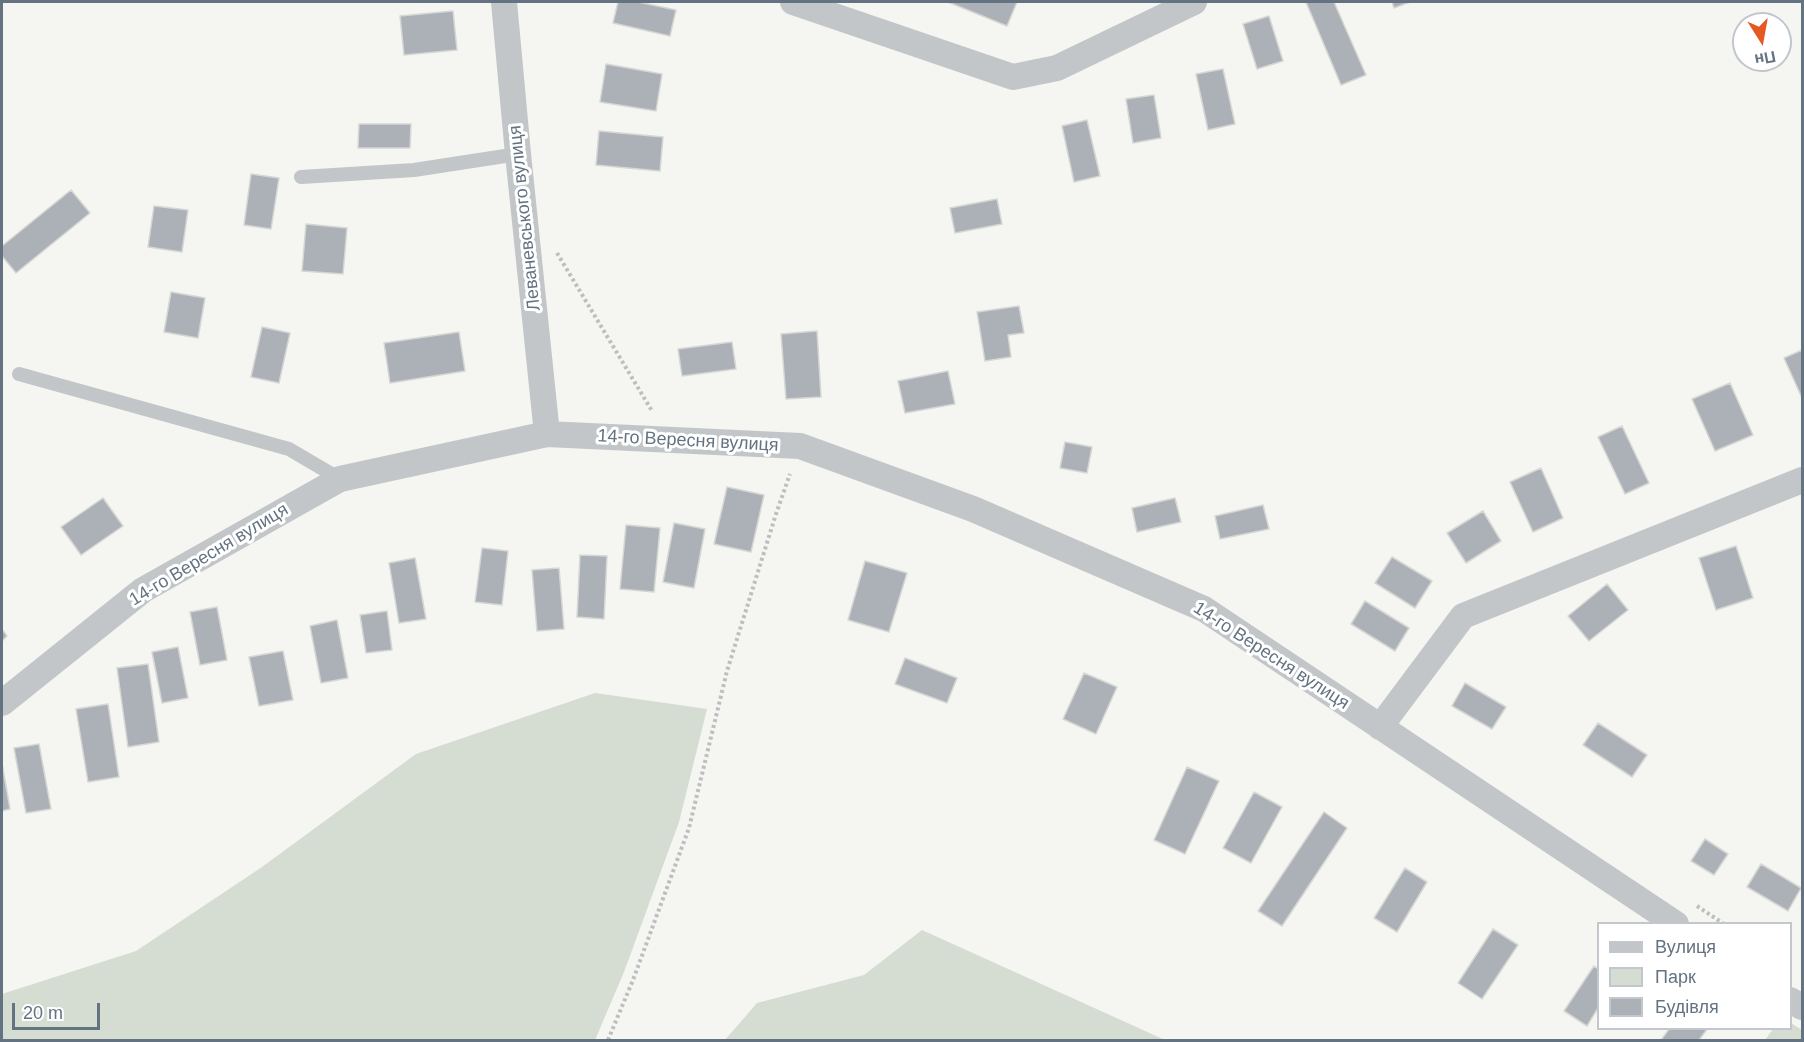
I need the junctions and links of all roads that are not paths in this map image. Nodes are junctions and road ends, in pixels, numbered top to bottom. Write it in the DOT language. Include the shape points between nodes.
graph roads {
  1 [pos="504,2"];
  2 [pos="793,2"];
  3 [pos="1194,2"];
  4 [pos="518,154"];
  5 [pos="301,177"];
  6 [pos="19,374"];
  7 [pos="547,434"];
  8 [pos="340,479"];
  9 [pos="1803,480"];
  10 [pos="2,703"];
  11 [pos="1380,727"];
  12 [pos="1673,922"];
  1 -- 4 [label="street, Леваневського вулиця"];
  2 -- 3 [label="street" via="1013,77 1057,68"];
  4 -- 5 [label="lane" via="414,170"];
  4 -- 7 [label="street, Леваневського вулиця"];
  6 -- 8 [label="lane" via="289,448"];
  7 -- 8 [label="street, 14-го Вересня вулиця"];
  7 -- 11 [label="street, 14-го Вересня вулиця" via="800,446 973,509 1204,609"];
  8 -- 10 [label="street, 14-го Вересня вулиця" via="143,590"];
  9 -- 11 [label="street" via="1463,616"];
  11 -- 12 [label="street, 14-го Вересня вулиця"];
}
